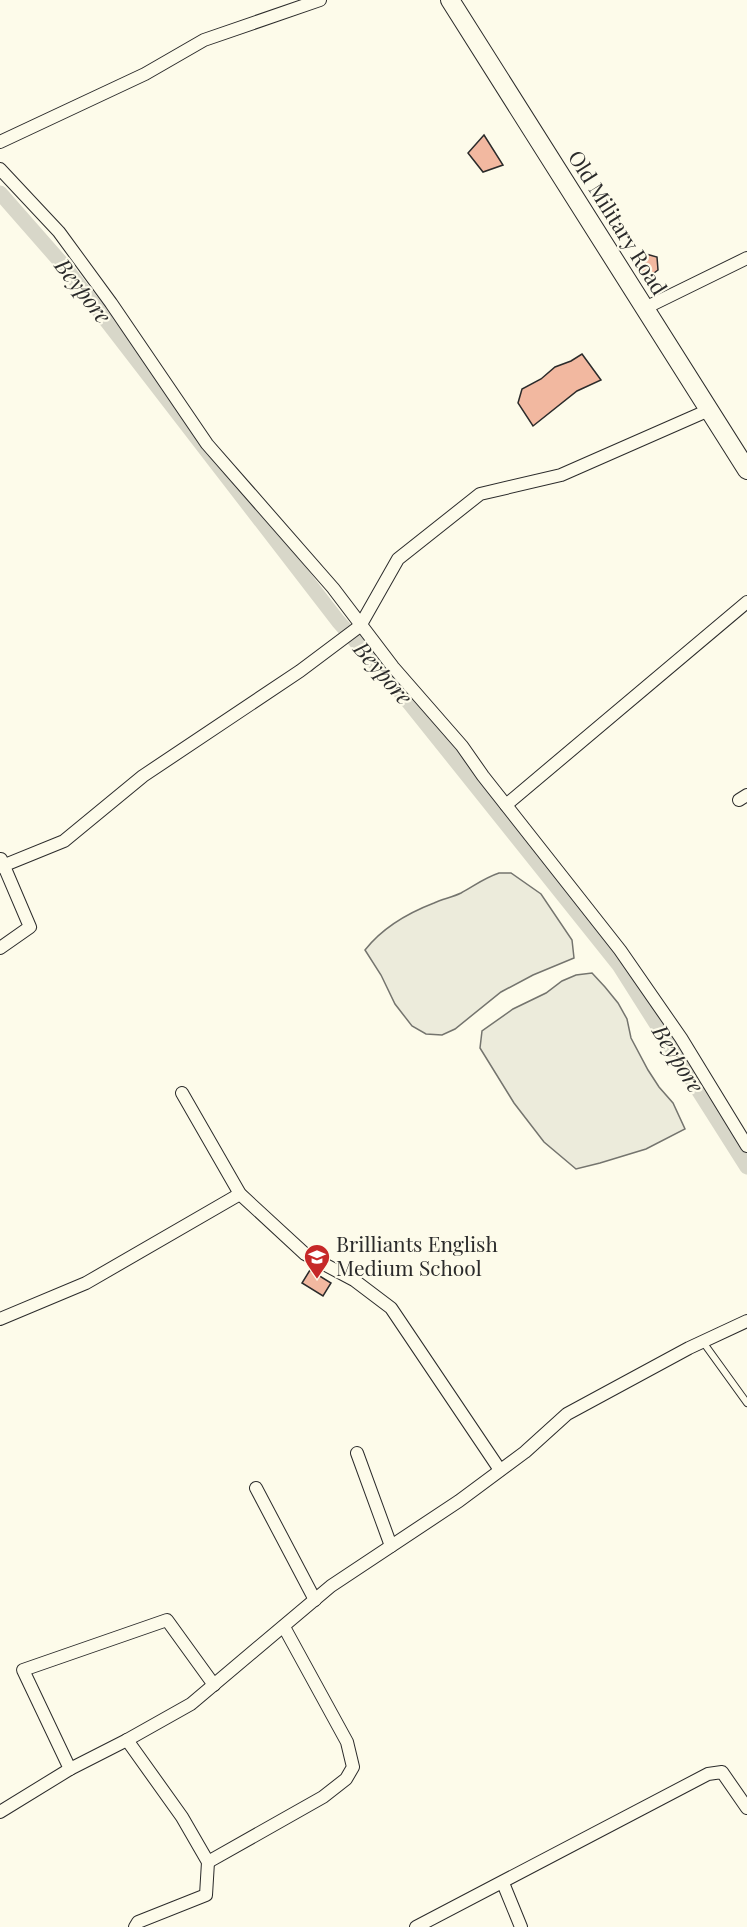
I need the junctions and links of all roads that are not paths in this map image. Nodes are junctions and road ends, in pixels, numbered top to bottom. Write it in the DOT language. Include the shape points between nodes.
graph roads {
  1 [pos="320,0"];
  2 [pos="450,0"];
  3 [pos="0,142"];
  4 [pos="0,169"];
  5 [pos="747,258"];
  6 [pos="645,308"];
  7 [pos="709,410"];
  8 [pos="747,470"];
  9 [pos="747,602"];
  10 [pos="360,626"];
  11 [pos="506,805"];
  12 [pos="2,863"];
  13 [pos="0,948"];
  14 [pos="182,1093"];
  15 [pos="747,1146"];
  16 [pos="240,1194"];
  17 [pos="0,1319"];
  18 [pos="747,1321"];
  19 [pos="702,1342"];
  20 [pos="747,1403"];
  21 [pos="357,1453"];
  22 [pos="501,1470"];
  23 [pos="256,1488"];
  24 [pos="391,1546"];
  25 [pos="315,1600"];
  26 [pos="284,1627"];
  27 [pos="214,1685"];
  28 [pos="127,1740"];
  29 [pos="70,1769"];
  30 [pos="747,1808"];
  31 [pos="0,1812"];
  32 [pos="208,1862"];
  33 [pos="503,1883"];
  34 [pos="135,1927"];
  35 [pos="416,1927"];
  36 [pos="521,1927"];
  1 -- 3 [label="street" via="204,40 145,74"];
  2 -- 6 [label="main road, Old Military Road"];
  4 -- 10 [label="street" via="59,232 207,444 333,588"];
  5 -- 6 [label="street"];
  6 -- 7 [label="main road, Old Military Road"];
  7 -- 8 [label="main road, Old Military Road"];
  7 -- 10 [label="street" via="561,475 480,494 398,560"];
  9 -- 11 [label="street"];
  10 -- 11 [label="street" via="462,746"];
  10 -- 12 [label="street" via="143,776 64,841"];
  11 -- 15 [label="street" via="627,960 681,1038"];
  12 -- 13 [label="street" via="30,927"];
  14 -- 16 [label="street"];
  16 -- 17 [label="street" via="86,1283"];
  16 -- 22 [label="street" via="305,1254 354,1280 391,1308"];
  18 -- 19 [label="street"];
  19 -- 20 [label="lane"];
  19 -- 22 [label="street" via="567,1414"];
  21 -- 24 [label="street"];
  22 -- 24 [label="street"];
  23 -- 25 [label="street"];
  24 -- 25 [label="street"];
  25 -- 26 [label="street"];
  26 -- 27 [label="street"];
  26 -- 32 [label="street" via="347,1742 353,1767 346,1779 323,1797"];
  27 -- 28 [label="street" via="191,1704"];
  27 -- 29 [label="street" via="167,1620 23,1670"];
  28 -- 29 [label="street"];
  28 -- 32 [label="street" via="182,1817"];
  29 -- 31 [label="street"];
  30 -- 33 [label="street" via="722,1772 708,1774"];
  32 -- 34 [label="street" via="206,1895 138,1922"];
  33 -- 35 [label="street"];
  33 -- 36 [label="street"];
}
